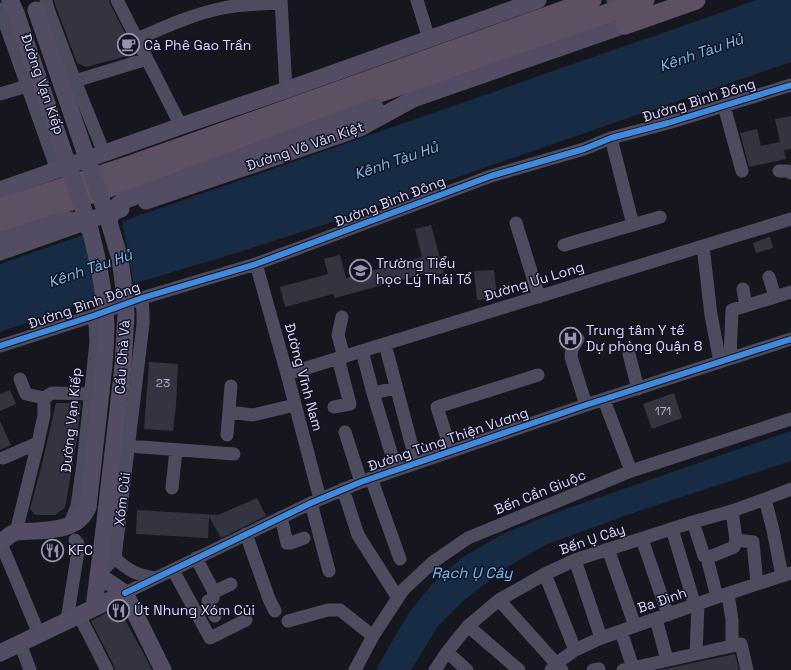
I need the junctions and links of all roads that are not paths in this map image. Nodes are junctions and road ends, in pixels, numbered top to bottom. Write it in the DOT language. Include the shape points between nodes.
graph roads {
  1 [pos="117,0"];
  2 [pos="417,0"];
  3 [pos="645,0"];
  4 [pos="696,0"];
  5 [pos="532,1"];
  6 [pos="281,2"];
  7 [pos="39,3"];
  8 [pos="9,7"];
  9 [pos="553,8"];
  10 [pos="620,11"];
  11 [pos="588,12"];
  12 [pos="137,39"];
  13 [pos="429,39"];
  14 [pos="147,59"];
  15 [pos="75,81"];
  16 [pos="791,85"];
  17 [pos="27,86"];
  18 [pos="286,90"];
  19 [pos="0,94"];
  20 [pos="413,99"];
  21 [pos="724,106"];
  22 [pos="181,126"];
  23 [pos="611,138"];
  24 [pos="104,154"];
  25 [pos="57,170"];
  26 [pos="742,170"];
  27 [pos="0,190"];
  28 [pos="0,208"];
  29 [pos="660,217"];
  30 [pos="791,219"];
  31 [pos="109,222"];
  32 [pos="516,223"];
  33 [pos="633,225"];
  34 [pos="0,226"];
  35 [pos="90,229"];
  36 [pos="0,241"];
  37 [pos="564,245"];
  38 [pos="703,246"];
  39 [pos="0,252"];
  40 [pos="256,264"];
  41 [pos="769,276"];
  42 [pos="743,289"];
  43 [pos="791,292"];
  44 [pos="538,297"];
  45 [pos="775,297"];
  46 [pos="142,298"];
  47 [pos="746,306"];
  48 [pos="93,316"];
  49 [pos="342,317"];
  50 [pos="578,339"];
  51 [pos="791,339"];
  52 [pos="385,344"];
  53 [pos="0,346"];
  54 [pos="362,351"];
  55 [pos="629,354"];
  56 [pos="341,358"];
  57 [pos="725,360"];
  58 [pos="287,374"];
  59 [pos="538,375"];
  60 [pos="20,380"];
  61 [pos="231,386"];
  62 [pos="638,389"];
  63 [pos="373,393"];
  64 [pos="91,394"];
  65 [pos="398,394"];
  66 [pos="44,398"];
  67 [pos="604,400"];
  68 [pos="295,405"];
  69 [pos="586,405"];
  70 [pos="334,408"];
  71 [pos="229,412"];
  72 [pos="791,419"];
  73 [pos="345,432"];
  74 [pos="227,435"];
  75 [pos="38,443"];
  76 [pos="128,446"];
  77 [pos="176,450"];
  78 [pos="451,451"];
  79 [pos="234,454"];
  80 [pos="3,458"];
  81 [pos="416,462"];
  82 [pos="396,469"];
  83 [pos="630,472"];
  84 [pos="366,480"];
  85 [pos="172,488"];
  86 [pos="343,489"];
  87 [pos="791,489"];
  88 [pos="765,499"];
  89 [pos="315,501"];
  90 [pos="732,511"];
  91 [pos="281,517"];
  92 [pos="693,522"];
  93 [pos="672,529"];
  94 [pos="16,532"];
  95 [pos="72,533"];
  96 [pos="246,534"];
  97 [pos="304,538"];
  98 [pos="642,539"];
  99 [pos="736,540"];
  100 [pos="0,543"];
  101 [pos="608,549"];
  102 [pos="115,558"];
  103 [pos="196,558"];
  104 [pos="706,558"];
  105 [pos="400,560"];
  106 [pos="575,560"];
  107 [pos="173,570"];
  108 [pos="329,571"];
  109 [pos="545,574"];
  110 [pos="786,574"];
  111 [pos="98,575"];
  112 [pos="155,578"];
  113 [pos="231,584"];
  114 [pos="757,584"];
  115 [pos="214,592"];
  116 [pos="125,593"];
  117 [pos="723,595"];
  118 [pos="398,598"];
  119 [pos="499,600"];
  120 [pos="697,605"];
  121 [pos="94,607"];
  122 [pos="275,611"];
  123 [pos="215,616"];
  124 [pos="73,617"];
  125 [pos="662,617"];
  126 [pos="246,620"];
  127 [pos="288,621"];
  128 [pos="468,626"];
  129 [pos="635,626"];
  130 [pos="621,631"];
  131 [pos="39,634"];
  132 [pos="373,636"];
  133 [pos="601,638"];
  134 [pos="20,643"];
  135 [pos="736,645"];
  136 [pos="575,650"];
  137 [pos="447,652"];
  138 [pos="0,653"];
  139 [pos="696,654"];
  140 [pos="667,660"];
  141 [pos="557,668"];
  142 [pos="628,669"];
  143 [pos="30,670"];
  144 [pos="107,670"];
  145 [pos="163,670"];
  146 [pos="355,670"];
  147 [pos="435,670"];
  148 [pos="467,670"];
  149 [pos="519,670"];
  150 [pos="593,670"];
  151 [pos="599,670"];
  152 [pos="747,670"];
  1 -- 12 [label="street"];
  2 -- 13 [label="street"];
  3 -- 10 [label="highway, Đường Võ Văn Kiệt"];
  4 -- 10 [label="highway, Đường Võ Văn Kiệt"];
  5 -- 13 [label="main road"];
  6 -- 12 [label="street" via="219,9 180,21"];
  6 -- 18 [label="street"];
  7 -- 15 [label="street" via="48,9"];
  7 -- 31 [label="main road, Cầu Chà Và, bridge"];
  8 -- 17 [label="street, Đường Vạn Kiếp"];
  8 -- 35 [label="main road, Cầu Chà Và, bridge"];
  9 -- 11 [label="highway, Đường Võ Văn Kiệt"];
  9 -- 28 [label="highway, Đường Võ Văn Kiệt" via="140,161"];
  10 -- 11 [label="highway, Đường Võ Văn Kiệt"];
  11 -- 20 [label="main road, Đường Võ Văn Kiệt"];
  11 -- 34 [label="highway, Đường Võ Văn Kiệt"];
  12 -- 14 [label="street"];
  13 -- 18 [label="main road"];
  14 -- 15 [label="street"];
  14 -- 22 [label="street"];
  15 -- 24 [label="street"];
  16 -- 21 [label="street, Đường Bình Đông"];
  17 -- 19 [label="street"];
  17 -- 25 [label="street, Đường Vạn Kiếp"];
  18 -- 22 [label="main road"];
  20 -- 31 [label="main road, bridge" via="375,107 123,201 114,208"];
  20 -- 39 [label="main road, Đường Võ Văn Kiệt" via="360,128"];
  21 -- 23 [label="street, Đường Bình Đông"];
  21 -- 26 [label="street"];
  22 -- 24 [label="main road"];
  23 -- 33 [label="street"];
  23 -- 40 [label="street, Đường Bình Đông" via="584,149 491,176"];
  24 -- 25 [label="main road"];
  25 -- 27 [label="main road"];
  29 -- 33 [label="street"];
  30 -- 38 [label="street, Đường Ưu Long"];
  31 -- 111 [label="main road, Cầu Chà Và, bridge" via="122,269 126,314 123,366"];
  32 -- 44 [label="street"];
  33 -- 37 [label="street"];
  35 -- 36 [label="main road, bridge" via="78,221 67,220"];
  35 -- 95 [label="main road, Cầu Chà Và, bridge" via="99,264 106,342 88,507"];
  38 -- 44 [label="street, Đường Ưu Long"];
  38 -- 57 [label="street" via="711,315"];
  40 -- 46 [label="street, Đường Bình Đông"];
  40 -- 58 [label="street, Đường Vĩnh Nam"];
  41 -- 45 [label="street"];
  42 -- 47 [label="street"];
  43 -- 45 [label="street"];
  44 -- 52 [label="street, Đường Ưu Long"];
  45 -- 47 [label="street"];
  46 -- 48 [label="street, Đường Bình Đông"];
  46 -- 76 [label="street, Xóm Củi" via="143,324"];
  47 -- 57 [label="street" via="732,310"];
  48 -- 53 [label="street, Đường Bình Đông"];
  48 -- 64 [label="street, Đường Vạn Kiếp" via="96,342"];
  49 -- 56 [label="street" via="338,336"];
  50 -- 69 [label="street" via="571,357"];
  51 -- 57 [label="street, Đường Tùng Thiện Vương"];
  52 -- 54 [label="street, Đường Ưu Long"];
  52 -- 65 [label="street"];
  54 -- 56 [label="street, Đường Ưu Long"];
  54 -- 63 [label="street"];
  55 -- 62 [label="street"];
  56 -- 58 [label="street, Đường Ưu Long"];
  56 -- 70 [label="street" via="350,404"];
  57 -- 62 [label="street, Đường Tùng Thiện Vương"];
  58 -- 68 [label="street, Đường Vĩnh Nam"];
  59 -- 78 [label="street" via="437,407"];
  60 -- 66 [label="street" via="26,394"];
  61 -- 71 [label="street"];
  62 -- 67 [label="street, Đường Tùng Thiện Vương"];
  63 -- 65 [label="street"];
  63 -- 82 [label="street"];
  64 -- 66 [label="street" via="52,393"];
  64 -- 95 [label="street, Đường Vạn Kiếp"];
  65 -- 81 [label="street"];
  66 -- 75 [label="street" via="44,415"];
  67 -- 69 [label="street, Đường Tùng Thiện Vương"];
  67 -- 83 [label="street"];
  68 -- 71 [label="street" via="253,415"];
  68 -- 89 [label="street, Đường Vĩnh Nam"];
  69 -- 78 [label="street, Đường Tùng Thiện Vương"];
  71 -- 74 [label="street"];
  72 -- 83 [label="street, Bến Cần Giuộc"];
  73 -- 84 [label="street"];
  75 -- 80 [label="street"];
  75 -- 94 [label="street"];
  76 -- 77 [label="street"];
  76 -- 102 [label="street, Xóm Củi"];
  77 -- 79 [label="street"];
  77 -- 85 [label="street"];
  78 -- 81 [label="street, Đường Tùng Thiện Vương"];
  81 -- 82 [label="street, Đường Tùng Thiện Vương"];
  82 -- 84 [label="street, Đường Tùng Thiện Vương"];
  83 -- 118 [label="street, Bến Cần Giuộc" via="468,538 433,562"];
  84 -- 86 [label="street, Đường Tùng Thiện Vương"];
  84 -- 105 [label="street"];
  86 -- 89 [label="street, Đường Tùng Thiện Vương"];
  86 -- 118 [label="street" via="358,535"];
  87 -- 88 [label="street, Bến Ụ Cây"];
  88 -- 90 [label="street, Bến Ụ Cây"];
  88 -- 110 [label="street"];
  89 -- 91 [label="street, Đường Tùng Thiện Vương"];
  89 -- 108 [label="street, Đường Vĩnh Nam"];
  90 -- 92 [label="street, Bến Ụ Cây"];
  90 -- 99 [label="street"];
  91 -- 96 [label="street, Đường Tùng Thiện Vương"];
  91 -- 97 [label="street" via="287,543"];
  92 -- 93 [label="street, Bến Ụ Cây"];
  92 -- 104 [label="street"];
  93 -- 98 [label="street, Bến Ụ Cây"];
  93 -- 120 [label="street"];
  94 -- 95 [label="main road"];
  94 -- 100 [label="main road"];
  95 -- 124 [label="street, Đường Vạn Kiếp" via="78,544"];
  96 -- 103 [label="street, Đường Tùng Thiện Vương"];
  96 -- 122 [label="street"];
  98 -- 101 [label="street, Bến Ụ Cây"];
  98 -- 125 [label="street"];
  99 -- 104 [label="street" via="734,548"];
  99 -- 114 [label="street" via="753,542"];
  100 -- 131 [label="street"];
  101 -- 106 [label="street, Bến Ụ Cây"];
  101 -- 129 [label="street"];
  102 -- 111 [label="street"];
  102 -- 112 [label="street" via="131,571"];
  103 -- 107 [label="street, Đường Tùng Thiện Vương"];
  103 -- 115 [label="street"];
  104 -- 117 [label="street"];
  106 -- 109 [label="street, Bến Ụ Cây"];
  106 -- 133 [label="street"];
  107 -- 112 [label="street, Đường Tùng Thiện Vương"];
  107 -- 126 [label="street" via="210,638"];
  109 -- 119 [label="street, Bến Ụ Cây"];
  109 -- 136 [label="street"];
  110 -- 114 [label="street, Ba Đình"];
  111 -- 116 [label="main road"];
  111 -- 121 [label="main road, Cầu Chà Và"];
  112 -- 116 [label="street, Đường Tùng Thiện Vương"];
  113 -- 115 [label="street"];
  114 -- 117 [label="street, Ba Đình"];
  115 -- 123 [label="street" via="208,603"];
  116 -- 121 [label="main road, Đường Tùng Thiện Vương"];
  116 -- 145 [label="main road"];
  117 -- 120 [label="street, Ba Đình"];
  117 -- 135 [label="street" via="732,620"];
  118 -- 132 [label="street, Bến Cần Giuộc"];
  119 -- 128 [label="street, Bến Ụ Cây"];
  119 -- 141 [label="street"];
  120 -- 125 [label="street, Ba Đình"];
  120 -- 139 [label="street"];
  121 -- 124 [label="main road, Đường Tùng Thiện Vương"];
  124 -- 131 [label="main road, Đường Tùng Thiện Vương"];
  124 -- 144 [label="street"];
  125 -- 129 [label="street, Ba Đình"];
  125 -- 140 [label="street"];
  127 -- 132 [label="street" via="344,607"];
  128 -- 137 [label="street, Bến Ụ Cây"];
  128 -- 149 [label="street"];
  129 -- 130 [label="street, Ba Đình"];
  130 -- 133 [label="street, Ba Đình"];
  130 -- 142 [label="street"];
  131 -- 134 [label="main road, Đường Tùng Thiện Vương"];
  132 -- 146 [label="street, Bến Cần Giuộc"];
  133 -- 136 [label="street, Ba Đình"];
  134 -- 138 [label="main road, Đường Tùng Thiện Vương"];
  134 -- 143 [label="street"];
  135 -- 139 [label="street"];
  135 -- 152 [label="street"];
  136 -- 141 [label="street, Ba Đình"];
  137 -- 147 [label="street, Bến Ụ Cây"];
  137 -- 148 [label="street"];
  139 -- 140 [label="street"];
  140 -- 142 [label="street"];
  150 -- 151 [label="street"];
}
